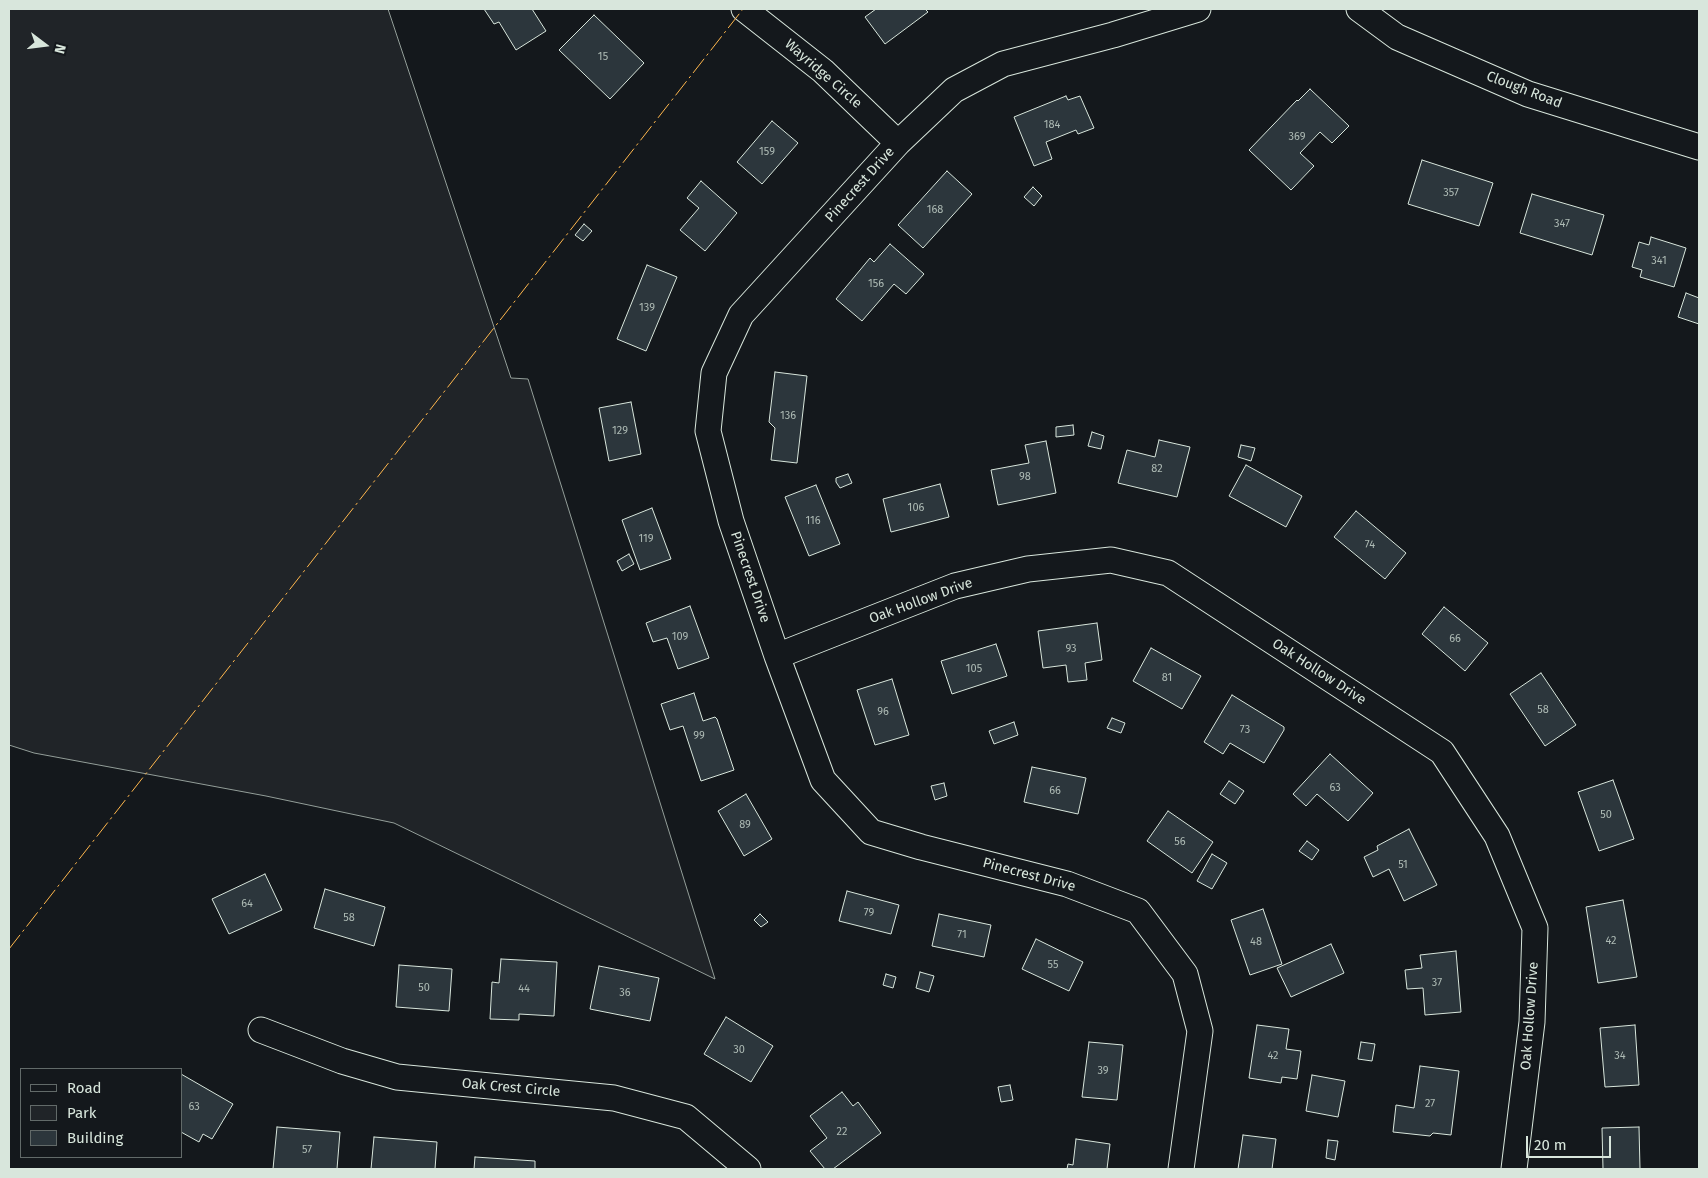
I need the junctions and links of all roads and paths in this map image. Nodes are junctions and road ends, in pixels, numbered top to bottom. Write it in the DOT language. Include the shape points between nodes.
graph roads {
  1 [pos="744,9"];
  2 [pos="1198,9"];
  3 [pos="1359,9"];
  4 [pos="898,143"];
  5 [pos="1699,147"];
  6 [pos="777,656"];
  7 [pos="261,1030"];
  8 [pos="748,1169"];
  9 [pos="1181,1169"];
  10 [pos="1514,1169"];
  1 -- 4 [label="street, Wayridge Circle" via="823,70"];
  2 -- 4 [label="street, Pinecrest Drive" via="1003,64 954,90"];
  3 -- 5 [label="street, Clough Road" via="1397,37 1528,94"];
  4 -- 6 [label="street, Pinecrest Drive" via="741,314 714,373 708,431 731,521"];
  6 -- 9 [label="street, Pinecrest Drive" via="823,780 871,832 1066,884 1138,910 1185,974 1200,1031"];
  6 -- 10 [label="street, Oak Hollow Drive" via="955,586 1028,569 1111,560 1168,573 1442,752 1497,836 1535,928 1532,1022"];
  7 -- 8 [label="street, Oak Crest Circle" via="342,1061 397,1077 614,1098 686,1117"];
}
